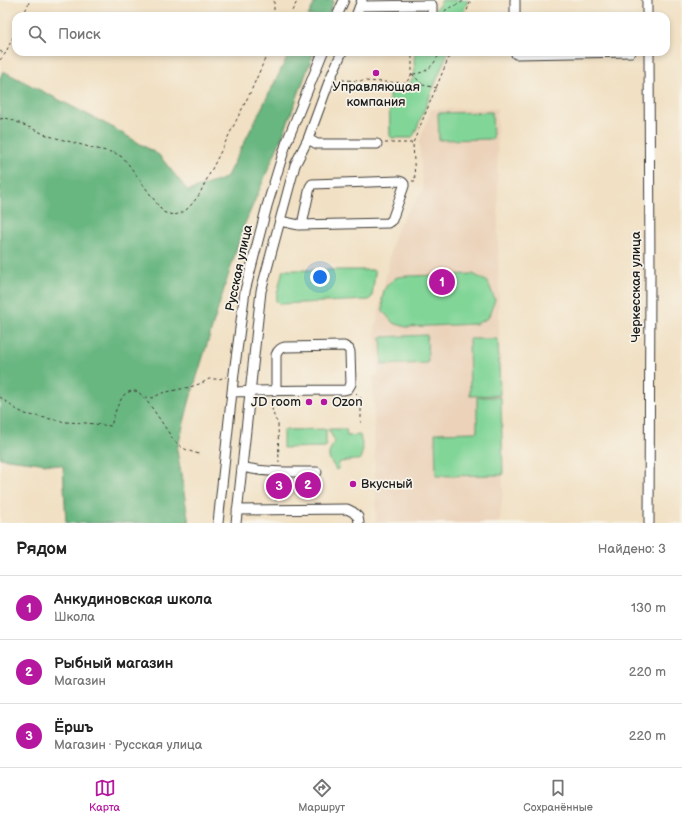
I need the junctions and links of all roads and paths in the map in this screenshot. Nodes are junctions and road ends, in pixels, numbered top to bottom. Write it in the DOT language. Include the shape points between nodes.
graph roads {
  1 [pos="30,0"];
  2 [pos="274,0"];
  3 [pos="298,0"];
  4 [pos="344,0"];
  5 [pos="464,0"];
  6 [pos="471,0"];
  7 [pos="515,0"];
  8 [pos="647,0"];
  9 [pos="361,3"];
  10 [pos="25,12"];
  11 [pos="274,12"];
  12 [pos="290,12"];
  13 [pos="339,12"];
  14 [pos="432,12"];
  15 [pos="443,12"];
  16 [pos="466,12"];
  17 [pos="516,12"];
  18 [pos="647,12"];
  19 [pos="12,39"];
  20 [pos="0,51"];
  21 [pos="5,54"];
  22 [pos="266,56"];
  23 [pos="321,56"];
  24 [pos="340,56"];
  25 [pos="412,56"];
  26 [pos="438,56"];
  27 [pos="449,56"];
  28 [pos="648,56"];
  29 [pos="0,60"];
  30 [pos="314,74"];
  31 [pos="412,74"];
  32 [pos="330,79"];
  33 [pos="342,80"];
  34 [pos="406,82"];
  35 [pos="423,85"];
  36 [pos="437,88"];
  37 [pos="0,119"];
  38 [pos="308,138"];
  39 [pos="413,143"];
  40 [pos="377,144"];
  41 [pos="415,181"];
  42 [pos="280,222"];
  43 [pos="302,225"];
  44 [pos="234,373"];
  45 [pos="250,391"];
  46 [pos="276,391"];
  47 [pos="233,392"];
  48 [pos="0,396"];
  49 [pos="144,397"];
  50 [pos="361,398"];
  51 [pos="270,402"];
  52 [pos="361,423"];
  53 [pos="199,454"];
  54 [pos="242,467"];
  55 [pos="278,472"];
  56 [pos="317,472"];
  57 [pos="276,501"];
  58 [pos="237,510"];
  59 [pos="218,523"];
  60 [pos="236,523"];
  61 [pos="358,523"];
  62 [pos="649,523"];
  1 -- 10 [label="path"];
  2 -- 11 [label="path"];
  3 -- 12 [label="path"];
  4 -- 13 [label="street"];
  5 -- 15 [label="path"];
  6 -- 16 [label="path"];
  7 -- 17 [label="street"];
  8 -- 18 [label="street"];
  9 -- 14 [label="street" via="432,5"];
  19 -- 21 [label="path"];
  20 -- 21 [label="path"];
  21 -- 29 [label="path"];
  22 -- 37 [label="path" via="199,195 182,213 163,212 129,164 115,153 49,136 6,118"];
  23 -- 30 [label="street, Русская улица"];
  24 -- 32 [label="street"];
  25 -- 31 [label="path"];
  26 -- 31 [label="path" via="428,70"];
  27 -- 36 [label="path"];
  28 -- 62 [label="street, Черкесская улица"];
  30 -- 32 [label="street"];
  30 -- 44 [label="street, Русская улица" via="286,144 265,213 245,291"];
  31 -- 34 [label="path"];
  31 -- 35 [label="path"];
  32 -- 38 [label="street"];
  33 -- 34 [label="path"];
  34 -- 35 [label="path" via="408,86"];
  35 -- 36 [label="path"];
  36 -- 39 [label="path"];
  38 -- 40 [label="street" via="317,144"];
  38 -- 42 [label="street" via="295,165"];
  39 -- 40 [label="path"];
  39 -- 41 [label="path"];
  42 -- 43 [label="street"];
  42 -- 45 [label="street" via="261,291"];
  43 -- 43 [label="street" via="388,223 392,220 404,184 399,181 312,184"];
  44 -- 47 [label="street, Русская улица"];
  44 -- 49 [label="path" via="152,398"];
  45 -- 46 [label="street"];
  45 -- 47 [label="street"];
  45 -- 54 [label="street"];
  46 -- 46 [label="street" via="276,355 281,348 344,346 349,349 351,384 348,389"];
  47 -- 59 [label="street, Русская улица"];
  48 -- 49 [label="path" via="25,414 66,422 111,426 117,407 125,394 136,391"];
  49 -- 53 [label="path" via="178,445"];
  50 -- 52 [label="path"];
  51 -- 55 [label="path" via="278,423"];
  54 -- 55 [label="street"];
  54 -- 58 [label="street"];
  55 -- 56 [label="street"];
  55 -- 57 [label="path"];
  58 -- 60 [label="street"];
  58 -- 61 [label="street" via="347,509 358,517"];
}
